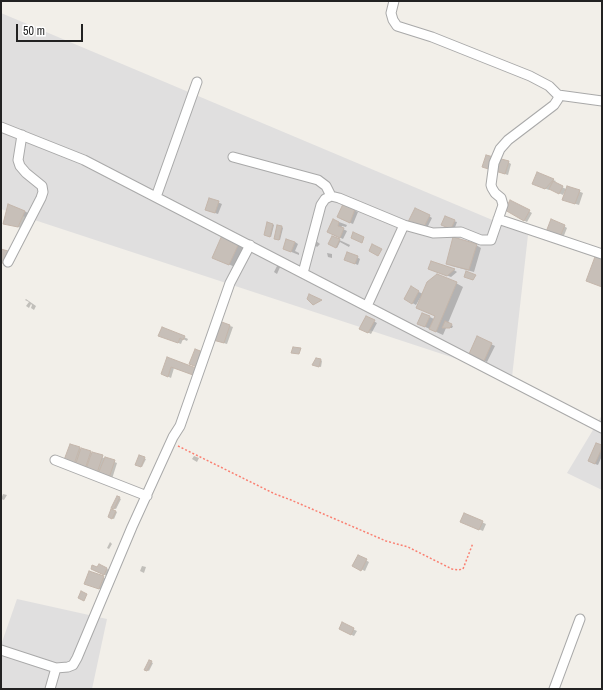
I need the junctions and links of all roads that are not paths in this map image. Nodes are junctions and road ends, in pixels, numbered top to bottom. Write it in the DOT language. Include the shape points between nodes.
graph roads {
  1 [pos="394,1"];
  2 [pos="197,82"];
  3 [pos="558,95"];
  4 [pos="602,101"];
  5 [pos="1,127"];
  6 [pos="22,135"];
  7 [pos="233,157"];
  8 [pos="331,196"];
  9 [pos="156,197"];
  10 [pos="498,219"];
  11 [pos="404,225"];
  12 [pos="250,245"];
  13 [pos="602,254"];
  14 [pos="8,262"];
  15 [pos="303,273"];
  16 [pos="367,306"];
  17 [pos="602,428"];
  18 [pos="55,460"];
  19 [pos="147,496"];
  20 [pos="580,619"];
  21 [pos="1,650"];
  22 [pos="56,668"];
  23 [pos="50,689"];
  24 [pos="554,689"];
  1 -- 3 [label="street" via="391,13 398,26 530,76 549,86"];
  2 -- 9 [label="street"];
  3 -- 4 [label="street"];
  3 -- 10 [label="street" via="554,105 500,149 494,163 491,185 503,204"];
  5 -- 6 [label="street"];
  6 -- 9 [label="street" via="84,160"];
  6 -- 14 [label="street" via="18,160 20,166 42,186 43,192"];
  7 -- 8 [label="street" via="318,180 326,186"];
  8 -- 11 [label="street"];
  8 -- 15 [label="street" via="321,205"];
  9 -- 12 [label="street"];
  10 -- 11 [label="street" via="491,240 486,241 461,232 433,233"];
  10 -- 13 [label="street"];
  11 -- 16 [label="street"];
  12 -- 15 [label="street"];
  12 -- 19 [label="street" via="230,283 180,426"];
  15 -- 16 [label="street"];
  16 -- 17 [label="street"];
  18 -- 19 [label="street"];
  19 -- 22 [label="street" via="77,658 73,665"];
  20 -- 24 [label="street"];
  21 -- 22 [label="street"];
  22 -- 23 [label="street"];
}
